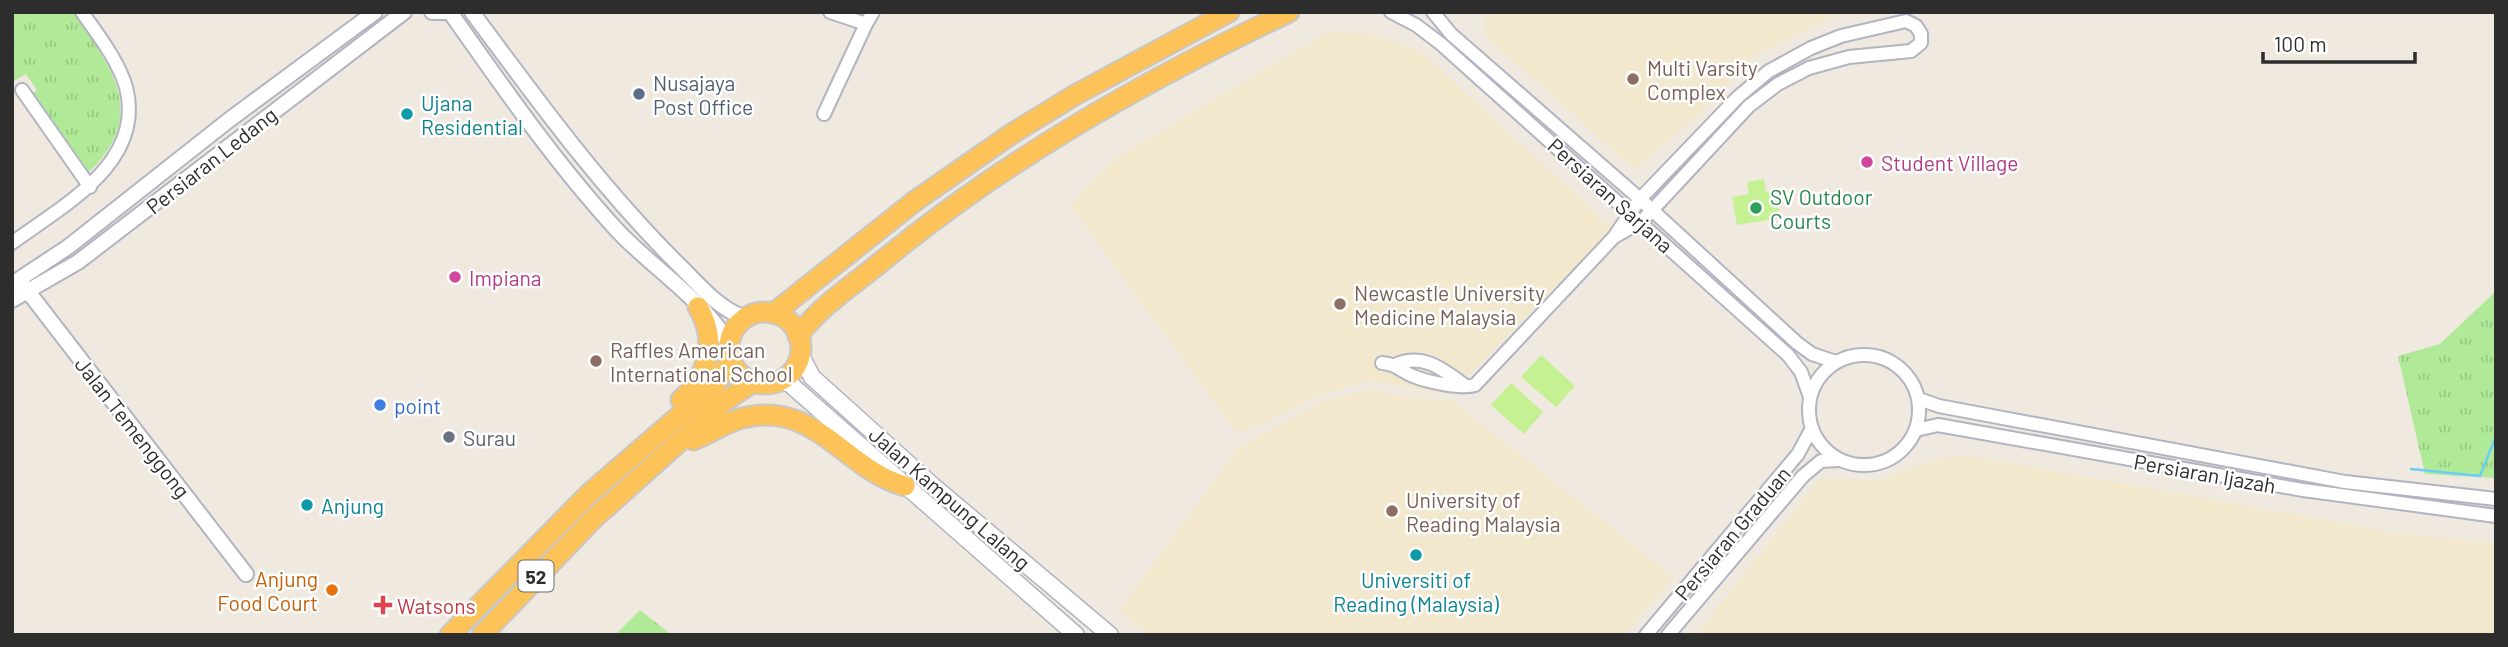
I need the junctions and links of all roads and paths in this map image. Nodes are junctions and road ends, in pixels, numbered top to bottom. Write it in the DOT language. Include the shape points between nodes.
graph roads {
  1 [pos="82,12"];
  2 [pos="375,12"];
  3 [pos="404,12"];
  4 [pos="432,12"];
  5 [pos="448,12"];
  6 [pos="472,12"];
  7 [pos="830,12"];
  8 [pos="873,12"];
  9 [pos="1229,12"];
  10 [pos="1289,12"];
  11 [pos="1391,12"];
  12 [pos="1433,12"];
  13 [pos="866,24"];
  14 [pos="22,90"];
  15 [pos="824,114"];
  16 [pos="89,187"];
  17 [pos="1640,199"];
  18 [pos="1651,210"];
  19 [pos="1630,211"];
  20 [pos="1642,221"];
  21 [pos="1614,237"];
  22 [pos="12,243"];
  23 [pos="20,286"];
  24 [pos="12,299"];
  25 [pos="698,307"];
  26 [pos="774,313"];
  27 [pos="746,318"];
  28 [pos="799,345"];
  29 [pos="730,353"];
  30 [pos="1836,362"];
  31 [pos="1382,363"];
  32 [pos="780,380"];
  33 [pos="753,382"];
  34 [pos="1810,397"];
  35 [pos="1919,398"];
  36 [pos="1812,428"];
  37 [pos="1916,430"];
  38 [pos="645,444"];
  39 [pos="672,447"];
  40 [pos="1839,460"];
  41 [pos="905,486"];
  42 [pos="2496,499"];
  43 [pos="2496,516"];
  44 [pos="246,574"];
  45 [pos="450,635"];
  46 [pos="482,635"];
  47 [pos="1076,635"];
  48 [pos="1110,635"];
  49 [pos="1646,635"];
  50 [pos="1668,635"];
  1 -- 16 [label="street" via="117,66 126,89 127,120 121,144 109,167"];
  2 -- 23 [label="street, Persiaran Ledang"];
  3 -- 23 [label="street, Persiaran Ledang" via="78,262"];
  4 -- 5 [label="street"];
  5 -- 25 [label="street" via="572,179 635,250"];
  6 -- 27 [label="street" via="588,166 656,243 731,312"];
  7 -- 13 [label="street"];
  8 -- 13 [label="street"];
  9 -- 26 [label="highway" via="1075,95 915,201"];
  10 -- 28 [label="highway" via="1190,59 1028,153 932,220 815,316"];
  11 -- 19 [label="street, Persiaran Sarjana" via="1433,38"];
  12 -- 17 [label="street, Persiaran Sarjana" via="1451,34"];
  13 -- 15 [label="street"];
  14 -- 16 [label="street"];
  16 -- 22 [label="street"];
  17 -- 18 [label="street, Persiaran Sarjana"];
  17 -- 18 [label="street" via="1769,71 1840,36 1906,22 1922,34 1921,43 1911,51 1849,57 1809,68 1778,84 1749,106"];
  17 -- 19 [label="street"];
  18 -- 20 [label="street"];
  18 -- 30 [label="street, Persiaran Sarjana" via="1797,343"];
  19 -- 20 [label="street, Persiaran Sarjana"];
  19 -- 21 [label="street"];
  20 -- 21 [label="street"];
  20 -- 34 [label="street, Persiaran Sarjana" via="1788,355 1801,372"];
  21 -- 31 [label="street" via="1475,385 1414,377 1397,364"];
  23 -- 24 [label="street, Persiaran Ledang"];
  23 -- 44 [label="street, Jalan Temenggong"];
  25 -- 29 [label="street" via="720,328"];
  25 -- 38 [label="highway" via="710,341 707,365"];
  26 -- 27 [label="highway"];
  26 -- 28 [label="highway" via="788,320"];
  27 -- 29 [label="highway" via="735,328"];
  28 -- 32 [label="highway" via="794,368"];
  28 -- 48 [label="main road, Jalan Kampung Lalang" via="812,377"];
  29 -- 33 [label="highway" via="742,376"];
  29 -- 38 [label="highway, 52" via="715,385"];
  30 -- 34 [label="street"];
  30 -- 35 [label="street" via="1853,356 1887,359 1902,368"];
  32 -- 33 [label="highway"];
  32 -- 41 [label="main road, Jalan Kampung Lalang"];
  33 -- 39 [label="highway, 52"];
  34 -- 36 [label="street"];
  35 -- 37 [label="street"];
  35 -- 42 [label="street, Persiaran Ijazah" via="1939,406 2345,482"];
  36 -- 40 [label="street" via="1818,441"];
  36 -- 49 [label="street, Persiaran Graduan" via="1798,454"];
  37 -- 40 [label="street" via="1890,460 1864,466"];
  37 -- 43 [label="street, Persiaran Ijazah" via="1938,425 2303,490"];
  38 -- 45 [label="highway, 52" via="540,541"];
  39 -- 41 [label="highway" via="742,418 783,417 812,427 869,469"];
  39 -- 46 [label="highway, 52" via="555,557"];
  40 -- 50 [label="street, Persiaran Graduan" via="1821,461 1803,476"];
  41 -- 47 [label="main road, Jalan Kampung Lalang"];
}
